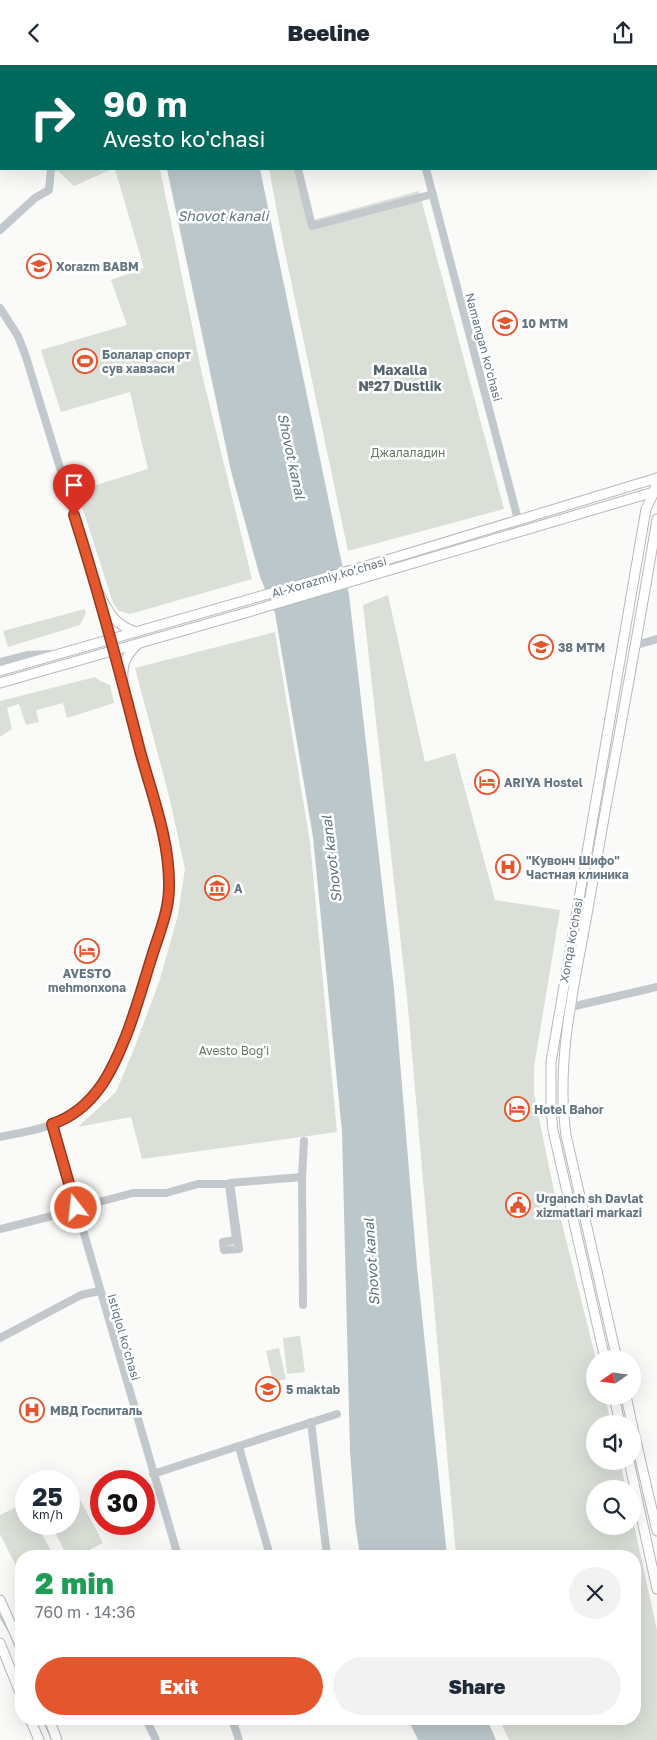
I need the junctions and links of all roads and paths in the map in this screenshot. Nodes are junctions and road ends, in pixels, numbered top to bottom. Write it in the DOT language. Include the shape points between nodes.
graph roads {
  1 [pos="51,170"];
  2 [pos="298,170"];
  3 [pos="426,170"];
  4 [pos="433,194"];
  5 [pos="0,229"];
  6 [pos="0,308"];
  7 [pos="657,478"];
  8 [pos="655,492"];
  9 [pos="657,501"];
  10 [pos="657,519"];
  11 [pos="517,520"];
  12 [pos="521,531"];
  13 [pos="98,592"];
  14 [pos="136,632"];
  15 [pos="657,639"];
  16 [pos="111,640"];
  17 [pos="138,644"];
  18 [pos="636,645"];
  19 [pos="114,651"];
  20 [pos="63,653"];
  21 [pos="0,662"];
  22 [pos="0,671"];
  23 [pos="0,683"];
  24 [pos="123,686"];
  25 [pos="581,885"];
  26 [pos="592,887"];
  27 [pos="657,987"];
  28 [pos="571,1007"];
  29 [pos="52,1124"];
  30 [pos="0,1137"];
  31 [pos="304,1141"];
  32 [pos="302,1177"];
  33 [pos="76,1209"];
  34 [pos="0,1229"];
  35 [pos="594,1263"];
  36 [pos="584,1265"];
  37 [pos="99,1291"];
  38 [pos="303,1305"];
  39 [pos="0,1338"];
  40 [pos="603,1350"];
  41 [pos="615,1350"];
  42 [pos="337,1414"];
  43 [pos="311,1422"];
  44 [pos="239,1447"];
  45 [pos="641,1460"];
  46 [pos="152,1470"];
  47 [pos="155,1473"];
  48 [pos="155,1481"];
  49 [pos="650,1497"];
  50 [pos="641,1500"];
  51 [pos="641,1515"];
  52 [pos="657,1531"];
  53 [pos="176,1550"];
  54 [pos="268,1550"];
  55 [pos="325,1550"];
  56 [pos="657,1589"];
  57 [pos="0,1600"];
  58 [pos="15,1634"];
  59 [pos="0,1643"];
  60 [pos="15,1680"];
  61 [pos="33,1725"];
  62 [pos="51,1725"];
  63 [pos="149,1725"];
  64 [pos="234,1725"];
  65 [pos="39,1740"];
  66 [pos="57,1740"];
  67 [pos="156,1740"];
  68 [pos="239,1740"];
  1 -- 5 [label="street" via="49,190"];
  2 -- 4 [label="street" via="312,226"];
  3 -- 4 [label="street, Namangan ko'chasi"];
  4 -- 11 [label="street, Namangan ko'chasi"];
  6 -- 13 [label="street" via="18,336 26,357"];
  7 -- 8 [label="main road, Xonqa ko'chasi"];
  7 -- 11 [label="main road, Al-Xorazmiy ko’chasi"];
  8 -- 9 [label="main road"];
  8 -- 12 [label="main road, Al-Xorazmiy ko’chasi"];
  8 -- 25 [label="main road, Xonqa ko'chasi" via="646,509"];
  10 -- 18 [label="main road, Xonqa ko'chasi"];
  11 -- 12 [label="street, Namangan ko'chasi"];
  11 -- 14 [label="main road, Al-Xorazmiy ko’chasi"];
  12 -- 17 [label="main road, Al-Xorazmiy ko’chasi"];
  13 -- 14 [label="main road" via="115,622"];
  13 -- 16 [label="street"];
  14 -- 16 [label="main road, Al-Xorazmiy ko’chasi"];
  15 -- 18 [label="street"];
  16 -- 19 [label="street"];
  16 -- 20 [label="main road, Al-Xorazmiy ko’chasi"];
  17 -- 19 [label="main road, Al-Xorazmiy ko’chasi"];
  17 -- 24 [label="main road" via="125,659"];
  18 -- 26 [label="main road, Xonqa ko'chasi"];
  19 -- 23 [label="main road, Al-Xorazmiy ko’chasi"];
  19 -- 24 [label="street"];
  20 -- 21 [label="street" via="28,655"];
  20 -- 22 [label="main road, Al-Xorazmiy ko’chasi"];
  24 -- 29 [label="street" via="166,849 167,908 133,1016 111,1071 81,1108"];
  25 -- 26 [label="main road"];
  25 -- 36 [label="main road, Xonqa ko'chasi" via="551,1062 550,1087 553,1130"];
  26 -- 28 [label="main road, Xonqa ko'chasi"];
  27 -- 28 [label="street"];
  28 -- 35 [label="main road, Xonqa ko'chasi" via="562,1063 562,1109"];
  29 -- 30 [label="street"];
  29 -- 33 [label="street, Istiqlol ko'chasi"];
  31 -- 32 [label="street"];
  32 -- 33 [label="street" via="230,1183 239,1249 224,1251 223,1242 236,1240 229,1184 198,1185 166,1193 132,1193"];
  32 -- 38 [label="street"];
  33 -- 34 [label="street"];
  33 -- 37 [label="street, Istiqlol ko'chasi"];
  35 -- 36 [label="main road"];
  35 -- 41 [label="main road, Xonqa ko'chasi"];
  36 -- 40 [label="main road, Xonqa ko'chasi"];
  37 -- 39 [label="street" via="80,1295"];
  37 -- 46 [label="street, Istiqlol ko'chasi"];
  42 -- 43 [label="street"];
  43 -- 44 [label="street"];
  43 -- 55 [label="street"];
  44 -- 47 [label="street"];
  44 -- 54 [label="street"];
  45 -- 49 [label="main road"];
  48 -- 53 [label="street, Istiqlol ko'chasi"];
  49 -- 50 [label="main road"];
  49 -- 52 [label="main road"];
  51 -- 56 [label="main road"];
  57 -- 58 [label="main road"];
  59 -- 60 [label="main road"];
  61 -- 65 [label="main road"];
  62 -- 66 [label="main road"];
  63 -- 67 [label="street"];
  64 -- 68 [label="street"];
}
